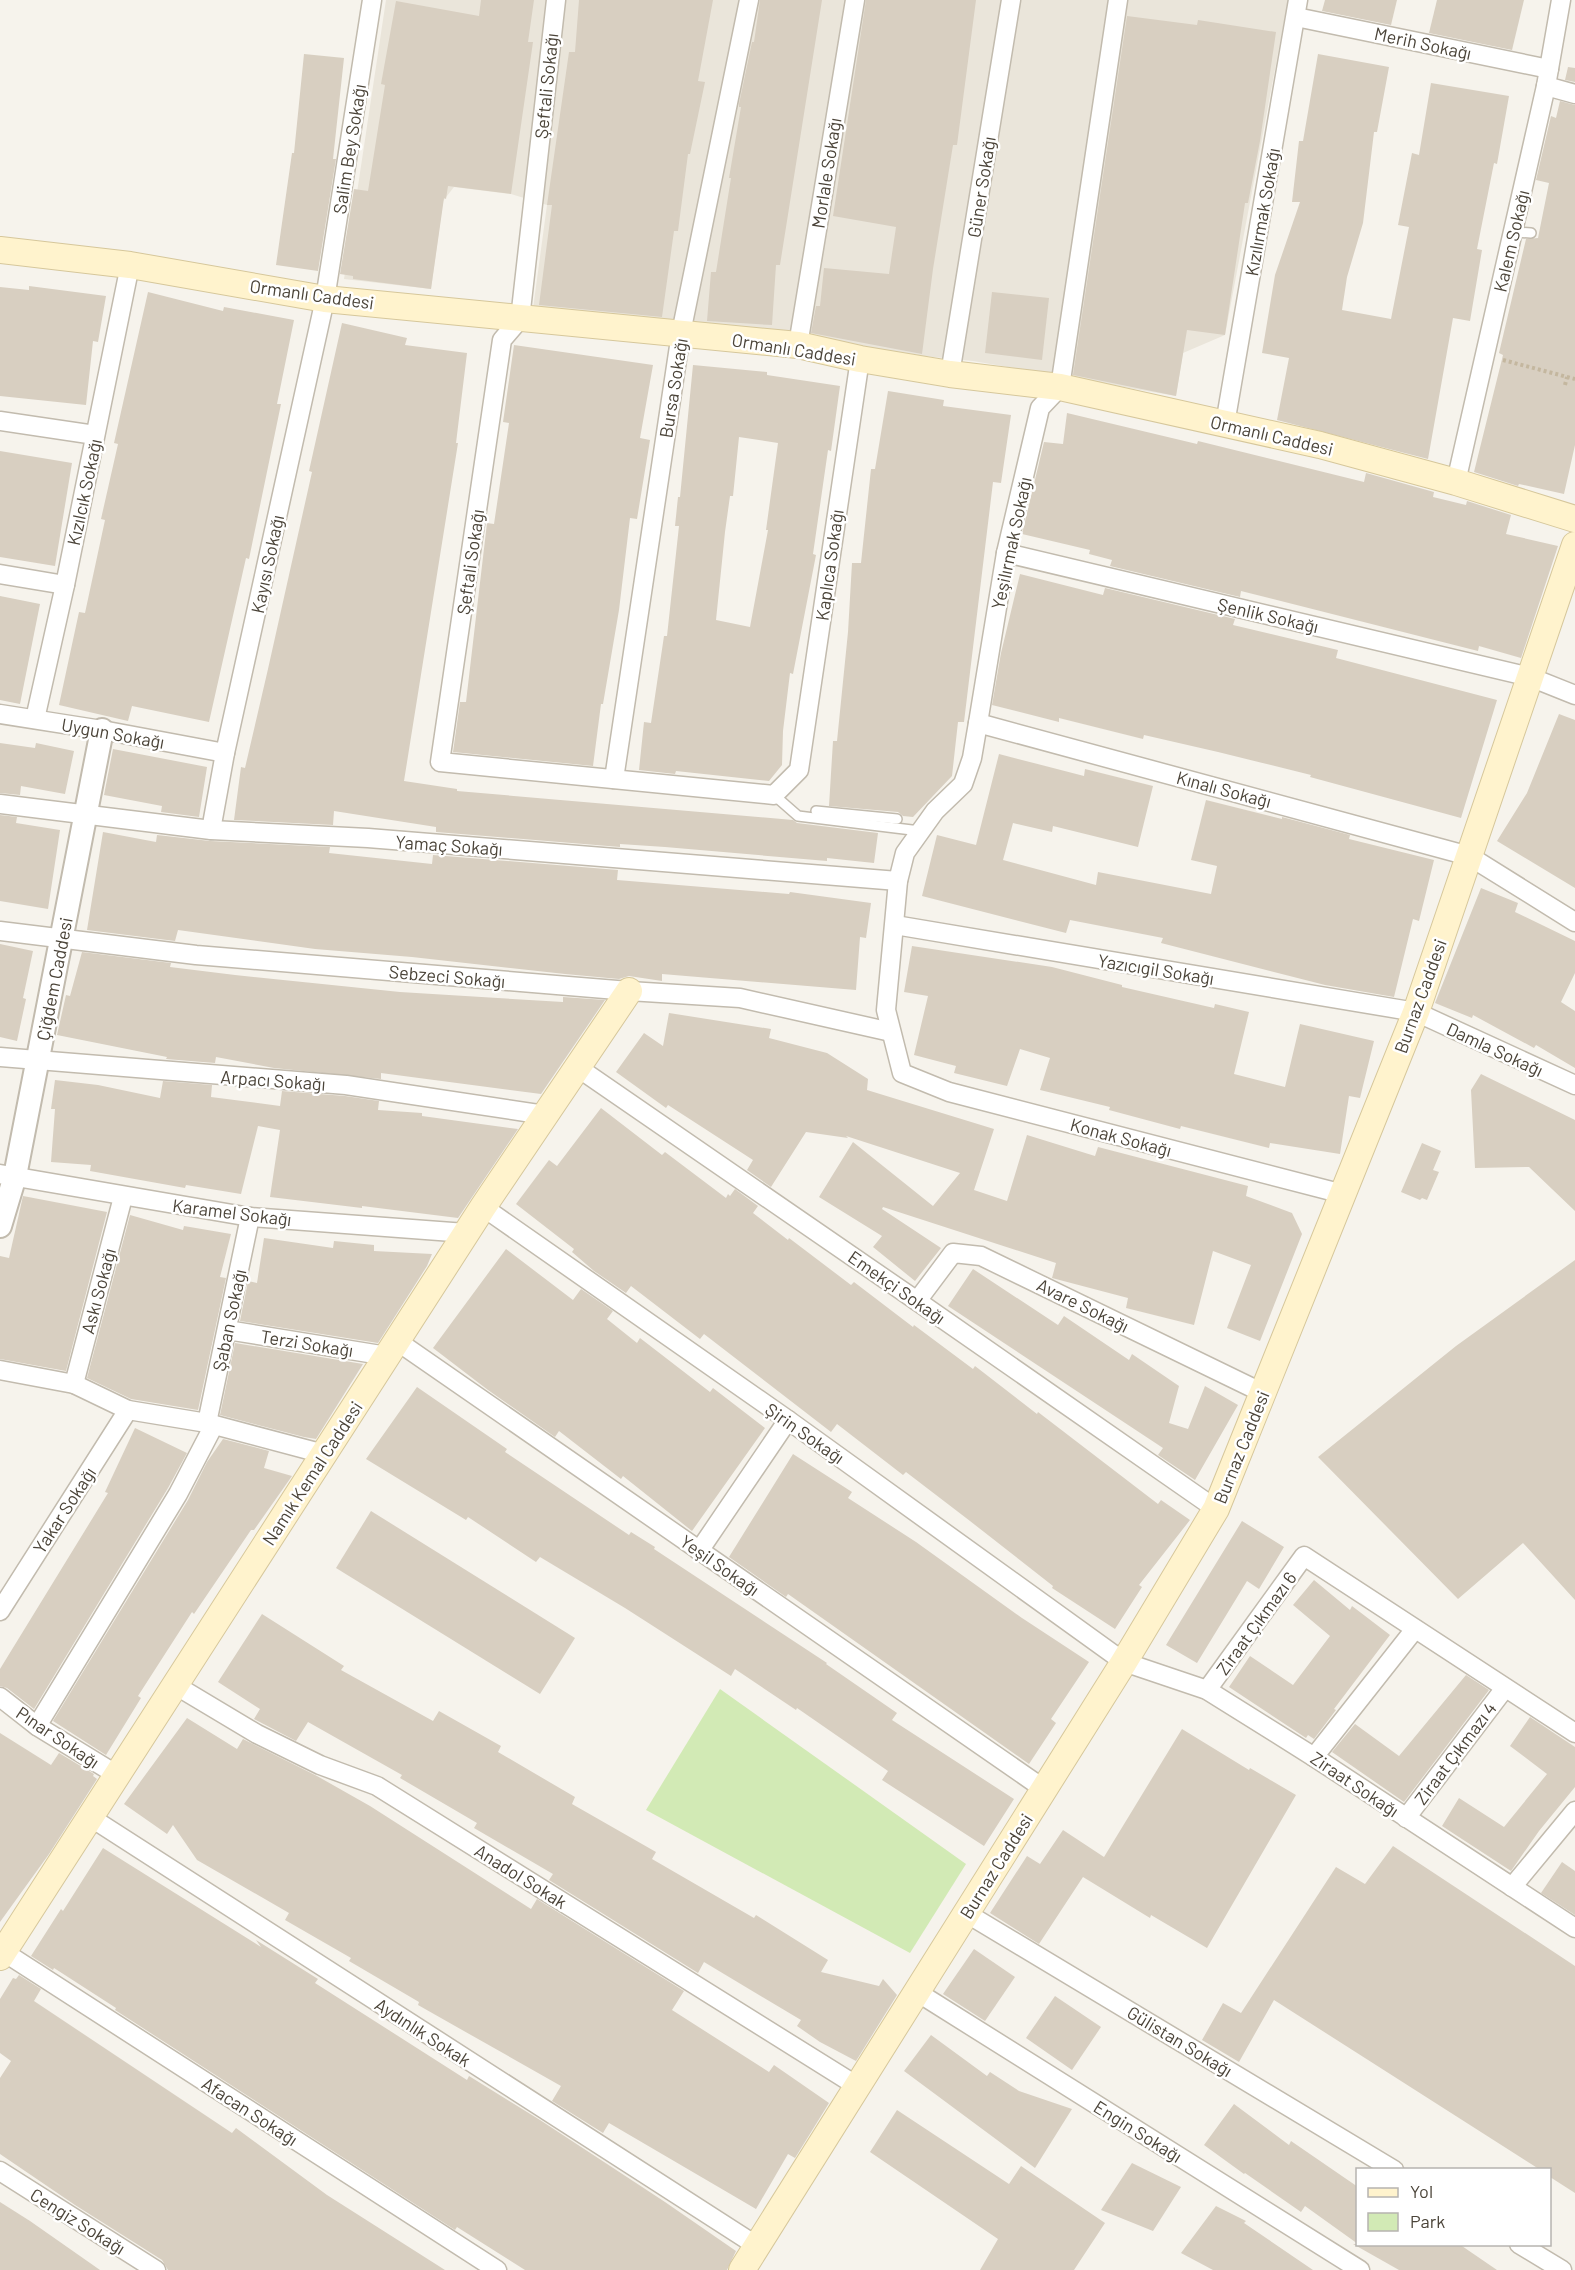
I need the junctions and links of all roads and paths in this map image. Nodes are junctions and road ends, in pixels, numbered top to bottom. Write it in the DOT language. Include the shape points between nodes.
graph roads {
  1 [pos="372,0"];
  2 [pos="556,0"];
  3 [pos="749,0"];
  4 [pos="855,0"];
  5 [pos="1011,0"];
  6 [pos="1118,0"];
  7 [pos="1561,0"];
  8 [pos="1295,4"];
  9 [pos="1548,77"];
  10 [pos="1575,94"];
  11 [pos="0,250"];
  12 [pos="130,265"];
  13 [pos="325,299"];
  14 [pos="520,319"];
  15 [pos="681,333"];
  16 [pos="798,345"];
  17 [pos="1485,356"];
  18 [pos="860,359"];
  19 [pos="950,374"];
  20 [pos="1568,377"];
  21 [pos="1575,379"];
  22 [pos="1565,385"];
  23 [pos="1060,387"];
  24 [pos="0,421"];
  25 [pos="1225,424"];
  26 [pos="95,435"];
  27 [pos="1456,482"];
  28 [pos="1575,519"];
  29 [pos="1575,545"];
  30 [pos="1006,553"];
  31 [pos="0,574"];
  32 [pos="65,585"];
  33 [pos="1530,676"];
  34 [pos="1575,695"];
  35 [pos="0,714"];
  36 [pos="35,719"];
  37 [pos="978,723"];
  38 [pos="102,730"];
  39 [pos="225,753"];
  40 [pos="614,779"];
  41 [pos="774,795"];
  42 [pos="0,804"];
  43 [pos="816,811"];
  44 [pos="86,815"];
  45 [pos="897,819"];
  46 [pos="211,830"];
  47 [pos="920,831"];
  48 [pos="1469,856"];
  49 [pos="898,881"];
  50 [pos="1575,922"];
  51 [pos="895,926"];
  52 [pos="0,931"];
  53 [pos="62,939"];
  54 [pos="629,991"];
  55 [pos="1416,1012"];
  56 [pos="891,1032"];
  57 [pos="0,1057"];
  58 [pos="38,1062"];
  59 [pos="577,1068"];
  60 [pos="902,1072"];
  61 [pos="1575,1085"];
  62 [pos="545,1114"];
  63 [pos="8,1175"];
  64 [pos="1343,1194"];
  65 [pos="123,1197"];
  66 [pos="483,1207"];
  67 [pos="250,1217"];
  68 [pos="0,1226"];
  69 [pos="466,1233"];
  70 [pos="917,1300"];
  71 [pos="227,1330"];
  72 [pos="392,1348"];
  73 [pos="0,1370"];
  74 [pos="74,1384"];
  75 [pos="1263,1393"];
  76 [pos="128,1410"];
  77 [pos="788,1420"];
  78 [pos="211,1424"];
  79 [pos="324,1454"];
  80 [pos="1216,1509"];
  81 [pos="699,1551"];
  82 [pos="0,1611"];
  83 [pos="1415,1629"];
  84 [pos="1124,1662"];
  85 [pos="175,1685"];
  86 [pos="1505,1688"];
  87 [pos="1207,1690"];
  88 [pos="0,1696"];
  89 [pos="37,1726"];
  90 [pos="1575,1734"];
  91 [pos="1314,1757"];
  92 [pos="117,1775"];
  93 [pos="1044,1789"];
  94 [pos="1575,1811"];
  95 [pos="90,1817"];
  96 [pos="1406,1818"];
  97 [pos="1512,1887"];
  98 [pos="966,1913"];
  99 [pos="1575,1928"];
  100 [pos="2,1954"];
  101 [pos="917,1992"];
  102 [pos="857,2086"];
  103 [pos="1392,2168"];
  104 [pos="0,2171"];
  105 [pos="757,2246"];
  106 [pos="1522,2246"];
  107 [pos="156,2270"];
  108 [pos="497,2270"];
  109 [pos="742,2270"];
  110 [pos="1360,2270"];
  111 [pos="1562,2270"];
  1 -- 13 [label="street, Salim Bey Sokağı"];
  2 -- 14 [label="street, Şeftali Sokağı"];
  3 -- 15 [label="street, Bursa Sokağı"];
  4 -- 16 [label="street, Morlale Sokağı"];
  5 -- 19 [label="street, Güner Sokağı"];
  6 -- 23 [label="street"];
  7 -- 9 [label="street, Kalem Sokağı"];
  8 -- 9 [label="street, Merih Sokağı"];
  8 -- 25 [label="street, Kızılırmak Sokağı"];
  9 -- 10 [label="street, Merih Sokağı"];
  9 -- 17 [label="street, Kalem Sokağı" via="1522,232"];
  11 -- 12 [label="main road, Ormanlı Caddesi"];
  12 -- 13 [label="main road, Ormanlı Caddesi"];
  12 -- 26 [label="street, Kızılcık Sokağı"];
  13 -- 14 [label="main road, Ormanlı Caddesi"];
  13 -- 39 [label="street, Kayısı Sokağı"];
  14 -- 15 [label="main road, Ormanlı Caddesi"];
  14 -- 40 [label="street, Şeftali Sokağı" via="502,340 440,762"];
  15 -- 16 [label="main road, Ormanlı Caddesi"];
  15 -- 40 [label="street, Bursa Sokağı"];
  16 -- 18 [label="main road, Ormanlı Caddesi"];
  17 -- 20 [label="path"];
  17 -- 27 [label="street, Kalem Sokağı"];
  18 -- 19 [label="main road, Ormanlı Caddesi"];
  18 -- 41 [label="street, Kaplıca Sokağı" via="799,770"];
  19 -- 23 [label="main road, Ormanlı Caddesi"];
  20 -- 21 [label="path"];
  20 -- 22 [label="path"];
  23 -- 25 [label="main road, Ormanlı Caddesi"];
  23 -- 30 [label="street, Yeşilırmak Sokağı" via="1040,408"];
  24 -- 26 [label="street"];
  25 -- 27 [label="main road, Ormanlı Caddesi"];
  26 -- 32 [label="street, Kızılcık Sokağı"];
  27 -- 28 [label="main road, Ormanlı Caddesi"];
  29 -- 33 [label="main road, Burnaz Caddesi"];
  30 -- 33 [label="street, Şenlik Sokağı"];
  30 -- 37 [label="street, Yeşilırmak Sokağı"];
  31 -- 32 [label="street"];
  32 -- 36 [label="street, Kızılcık Sokağı"];
  33 -- 34 [label="street, Şenlik Sokağı"];
  33 -- 48 [label="main road, Burnaz Caddesi"];
  35 -- 36 [label="street, Uygun Sokağı"];
  36 -- 38 [label="street, Uygun Sokağı"];
  37 -- 47 [label="street, Yeşilırmak Sokağı" via="963,784"];
  37 -- 48 [label="street, Kınalı Sokağı"];
  38 -- 39 [label="street, Uygun Sokağı"];
  38 -- 44 [label="street, Çiğdem Caddesi"];
  39 -- 46 [label="street, Kayısı Sokağı"];
  40 -- 41 [label="street, Şeftali Sokağı"];
  41 -- 47 [label="lane" via="798,816"];
  42 -- 44 [label="street, Yamaç Sokağı"];
  43 -- 45 [label="lane"];
  44 -- 46 [label="street, Yamaç Sokağı"];
  44 -- 53 [label="street, Çiğdem Caddesi"];
  46 -- 49 [label="street, Yamaç Sokağı" via="368,838"];
  47 -- 49 [label="street, Yeşilırmak Sokağı" via="905,853"];
  48 -- 50 [label="street, Kınalı Sokağı"];
  48 -- 55 [label="main road, Burnaz Caddesi"];
  49 -- 51 [label="street, Yeşilırmak Sokağı"];
  51 -- 55 [label="street, Yazıcıgil Sokağı"];
  51 -- 56 [label="street, Yeşilırmak Sokağı" via="886,1010"];
  52 -- 53 [label="street, Sebzeci Sokağı"];
  53 -- 54 [label="street, Sebzeci Sokağı" via="196,955"];
  53 -- 58 [label="street, Çiğdem Caddesi"];
  54 -- 56 [label="street, Sebzeci Sokağı" via="740,998"];
  54 -- 59 [label="main road, Namık Kemal Caddesi"];
  55 -- 61 [label="street, Damla Sokağı"];
  55 -- 64 [label="main road, Burnaz Caddesi"];
  56 -- 60 [label="street, Yeşilırmak Sokağı"];
  57 -- 58 [label="street, Arpacı Sokağı"];
  58 -- 62 [label="street, Arpacı Sokağı" via="346,1085"];
  58 -- 63 [label="street, Çiğdem Caddesi"];
  59 -- 62 [label="main road, Namık Kemal Caddesi"];
  59 -- 70 [label="street, Emekçi Sokağı"];
  60 -- 64 [label="street, Konak Sokağı" via="949,1092"];
  62 -- 66 [label="main road, Namık Kemal Caddesi"];
  63 -- 65 [label="street, Karamel Sokağı"];
  63 -- 68 [label="street, Çiğdem Caddesi"];
  64 -- 75 [label="main road, Burnaz Caddesi"];
  65 -- 67 [label="street, Karamel Sokağı"];
  65 -- 74 [label="street, Askı Sokağı"];
  66 -- 69 [label="main road, Namık Kemal Caddesi"];
  66 -- 77 [label="street, Şirin Sokağı"];
  67 -- 69 [label="street, Karamel Sokağı"];
  67 -- 71 [label="street, Şaban Sokağı"];
  69 -- 72 [label="main road, Namık Kemal Caddesi"];
  70 -- 75 [label="street, Avare Sokağı" via="953,1253 981,1256"];
  70 -- 80 [label="street, Emekçi Sokağı"];
  71 -- 72 [label="street, Terzi Sokağı"];
  71 -- 78 [label="street, Şaban Sokağı"];
  72 -- 79 [label="main road, Namık Kemal Caddesi"];
  72 -- 81 [label="street, Yeşil Sokağı"];
  73 -- 74 [label="street"];
  74 -- 76 [label="street"];
  75 -- 80 [label="main road, Burnaz Caddesi"];
  76 -- 78 [label="street"];
  76 -- 82 [label="street, Yakar Sokağı"];
  77 -- 81 [label="street"];
  77 -- 84 [label="street, Şirin Sokağı"];
  78 -- 79 [label="street"];
  78 -- 89 [label="street, Şaban Sokağı" via="178,1494"];
  79 -- 85 [label="main road, Namık Kemal Caddesi"];
  80 -- 84 [label="main road, Burnaz Caddesi"];
  81 -- 93 [label="street, Yeşil Sokağı"];
  83 -- 86 [label="street"];
  83 -- 87 [label="street, Ziraat Çıkmazı 6" via="1304,1556"];
  83 -- 91 [label="street"];
  84 -- 87 [label="street, Ziraat Sokağı"];
  84 -- 93 [label="main road, Burnaz Caddesi"];
  85 -- 92 [label="main road, Namık Kemal Caddesi"];
  85 -- 102 [label="street, Anadol Sokak" via="256,1734 320,1765 377,1785"];
  86 -- 90 [label="street"];
  86 -- 96 [label="street, Ziraat Çıkmazı 4"];
  87 -- 91 [label="street, Ziraat Sokağı"];
  88 -- 89 [label="street, Pınar Sokağı"];
  89 -- 92 [label="street, Pınar Sokağı"];
  91 -- 96 [label="street, Ziraat Sokağı"];
  92 -- 95 [label="main road, Namık Kemal Caddesi"];
  93 -- 98 [label="main road, Burnaz Caddesi"];
  94 -- 97 [label="street"];
  95 -- 100 [label="main road, Namık Kemal Caddesi"];
  95 -- 105 [label="street, Aydınlık Sokak"];
  96 -- 97 [label="street, Ziraat Sokağı"];
  97 -- 99 [label="street, Ziraat Sokağı"];
  98 -- 101 [label="main road, Burnaz Caddesi"];
  98 -- 103 [label="street, Gülistan Sokağı"];
  100 -- 108 [label="street, Afacan Sokağı"];
  101 -- 102 [label="main road, Burnaz Caddesi"];
  101 -- 110 [label="street, Engin Sokağı"];
  102 -- 105 [label="main road, Burnaz Caddesi"];
  104 -- 107 [label="street, Cengiz Sokağı"];
  105 -- 109 [label="main road, Burnaz Caddesi"];
  106 -- 111 [label="street"];
}
